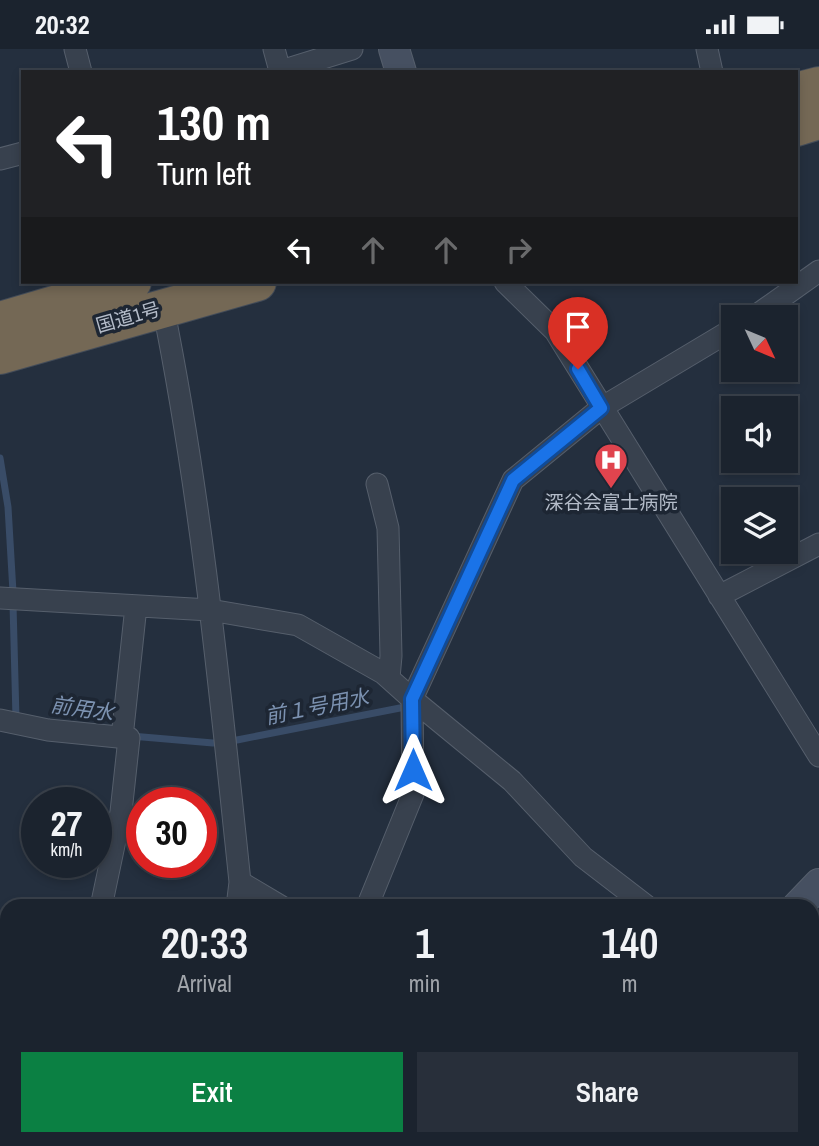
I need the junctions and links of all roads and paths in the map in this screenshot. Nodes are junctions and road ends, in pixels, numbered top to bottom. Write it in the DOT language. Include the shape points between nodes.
graph roads {
  1 [pos="75,49"];
  2 [pos="274,49"];
  3 [pos="352,49"];
  4 [pos="394,49"];
  5 [pos="707,49"];
  6 [pos="80,70"];
  7 [pos="279,70"];
  8 [pos="282,70"];
  9 [pos="400,70"];
  10 [pos="712,70"];
  11 [pos="819,86"];
  12 [pos="798,91"];
  13 [pos="819,120"];
  14 [pos="798,126"];
  15 [pos="21,154"];
  16 [pos="0,159"];
  17 [pos="819,271"];
  18 [pos="125,284"];
  19 [pos="249,284"];
  20 [pos="507,284"];
  21 [pos="771,305"];
  22 [pos="163,307"];
  23 [pos="0,321"];
  24 [pos="721,336"];
  25 [pos="0,355"];
  26 [pos="601,408"];
  27 [pos="377,484"];
  28 [pos="819,544"];
  29 [pos="719,596"];
  30 [pos="0,598"];
  31 [pos="136,606"];
  32 [pos="210,610"];
  33 [pos="389,678"];
  34 [pos="412,699"];
  35 [pos="0,720"];
  36 [pos="123,734"];
  37 [pos="819,756"];
  38 [pos="240,882"];
  39 [pos="819,884"];
  40 [pos="104,899"];
  41 [pos="238,899"];
  42 [pos="269,899"];
  43 [pos="370,899"];
  44 [pos="638,899"];
  45 [pos="805,899"];
  1 -- 6 [label="street"];
  2 -- 7 [label="street"];
  3 -- 8 [label="street"];
  4 -- 9 [label="street"];
  5 -- 10 [label="street"];
  11 -- 12 [label="highway"];
  13 -- 14 [label="highway"];
  15 -- 16 [label="street"];
  17 -- 21 [label="street"];
  18 -- 23 [label="highway, 国道1号"];
  19 -- 22 [label="highway, 国道1号"];
  20 -- 26 [label="street" via="555,331"];
  22 -- 25 [label="highway, 国道1号"];
  22 -- 32 [label="street"];
  24 -- 26 [label="street"];
  26 -- 29 [label="street"];
  26 -- 34 [label="street" via="513,480"];
  27 -- 33 [label="street" via="388,528"];
  28 -- 29 [label="street"];
  29 -- 37 [label="street"];
  30 -- 31 [label="street"];
  31 -- 32 [label="street"];
  31 -- 36 [label="street"];
  32 -- 33 [label="street" via="298,625"];
  32 -- 38 [label="street"];
  33 -- 34 [label="street"];
  34 -- 43 [label="street" via="413,793"];
  34 -- 44 [label="street" via="512,781 583,857"];
  35 -- 36 [label="street"];
  36 -- 40 [label="street" via="121,812"];
  38 -- 41 [label="street"];
  38 -- 42 [label="street"];
  39 -- 45 [label="street"];
}
